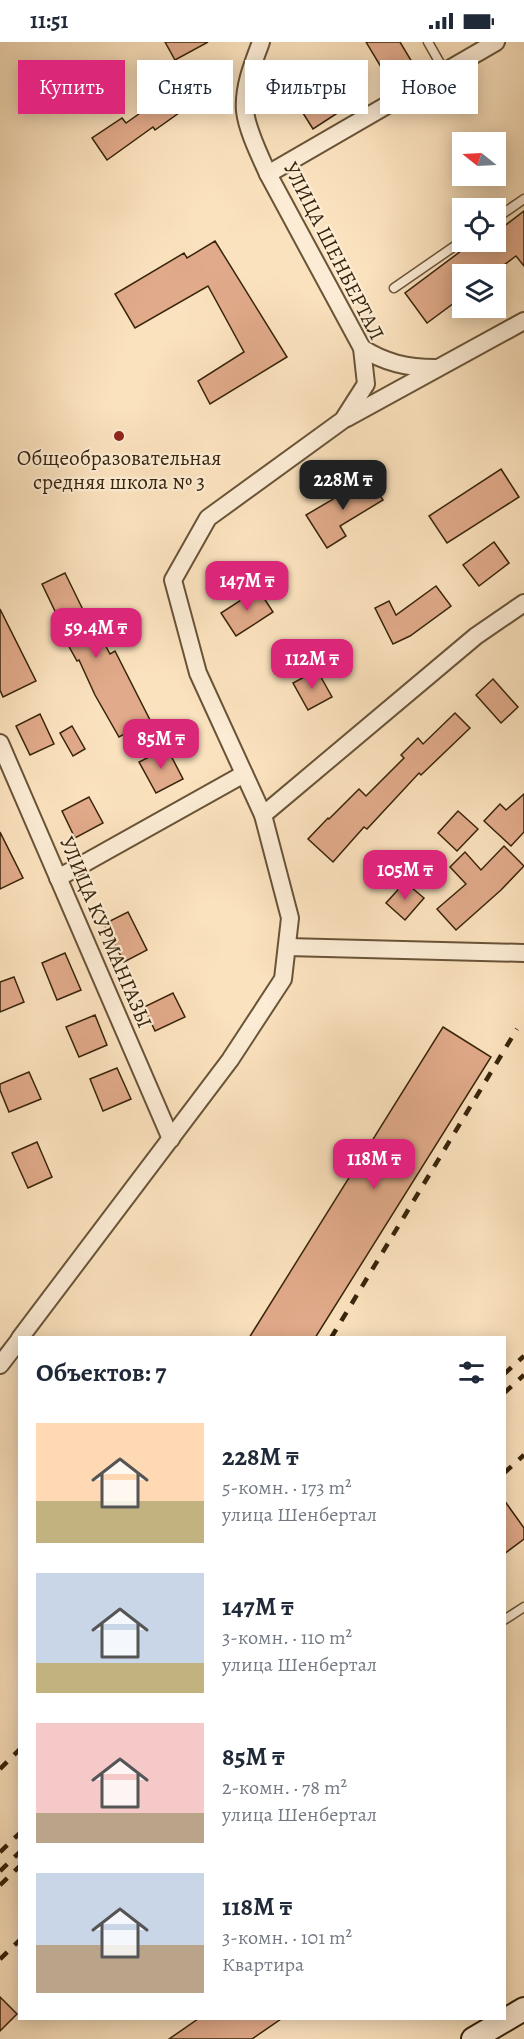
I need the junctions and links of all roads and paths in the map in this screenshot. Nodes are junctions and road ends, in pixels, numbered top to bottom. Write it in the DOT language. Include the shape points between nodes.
graph roads {
  1 [pos="261,42"];
  2 [pos="428,42"];
  3 [pos="496,42"];
  4 [pos="438,60"];
  5 [pos="465,60"];
  6 [pos="380,109"];
  7 [pos="268,174"];
  8 [pos="524,199"];
  9 [pos="506,211"];
  10 [pos="452,248"];
  11 [pos="394,288"];
  12 [pos="524,321"];
  13 [pos="362,348"];
  14 [pos="438,368"];
  15 [pos="343,420"];
  16 [pos="524,603"];
  17 [pos="0,743"];
  18 [pos="244,774"];
  19 [pos="263,815"];
  20 [pos="58,878"];
  21 [pos="287,947"];
  22 [pos="524,953"];
  23 [pos="171,1139"];
  24 [pos="22,1336"];
  25 [pos="18,1341"];
  26 [pos="0,1365"];
  27 [pos="524,1607"];
  28 [pos="506,1619"];
  29 [pos="524,2009"];
  30 [pos="505,2020"];
  31 [pos="506,2020"];
  32 [pos="473,2039"];
  1 -- 7 [label="street, УЛИЦА ШЕНБЕРТАЛ" via="249,75 245,111"];
  2 -- 4 [label="lane"];
  3 -- 5 [label="street"];
  6 -- 7 [label="street"];
  7 -- 13 [label="street, УЛИЦА ШЕНБЕРТАЛ"];
  8 -- 9 [label="lane"];
  10 -- 11 [label="lane"];
  12 -- 14 [label="street"];
  13 -- 14 [label="street" via="395,364"];
  13 -- 15 [label="street, УЛИЦА ШЕНБЕРТАЛ" via="366,384"];
  14 -- 15 [label="street"];
  15 -- 18 [label="street, УЛИЦА ШЕНБЕРТАЛ" via="208,518 173,580 198,673"];
  16 -- 19 [label="street" via="476,636"];
  17 -- 20 [label="street, УЛИЦА КУРМАНГАЗЫ"];
  18 -- 19 [label="street, УЛИЦА ШЕНБЕРТАЛ"];
  18 -- 20 [label="street"];
  19 -- 21 [label="street, УЛИЦА ШЕНБЕРТАЛ" via="290,918"];
  20 -- 23 [label="street, УЛИЦА КУРМАНГАЗЫ"];
  21 -- 22 [label="street"];
  21 -- 23 [label="street, УЛИЦА ШЕНБЕРТАЛ" via="283,979 230,1060"];
  23 -- 24 [label="street, УЛИЦА ШЕНБЕРТАЛ"];
  25 -- 26 [label="street, УЛИЦА ШЕНБЕРТАЛ"];
  27 -- 28 [label="lane"];
  29 -- 31 [label="main road"];
  30 -- 32 [label="main road"];
}
